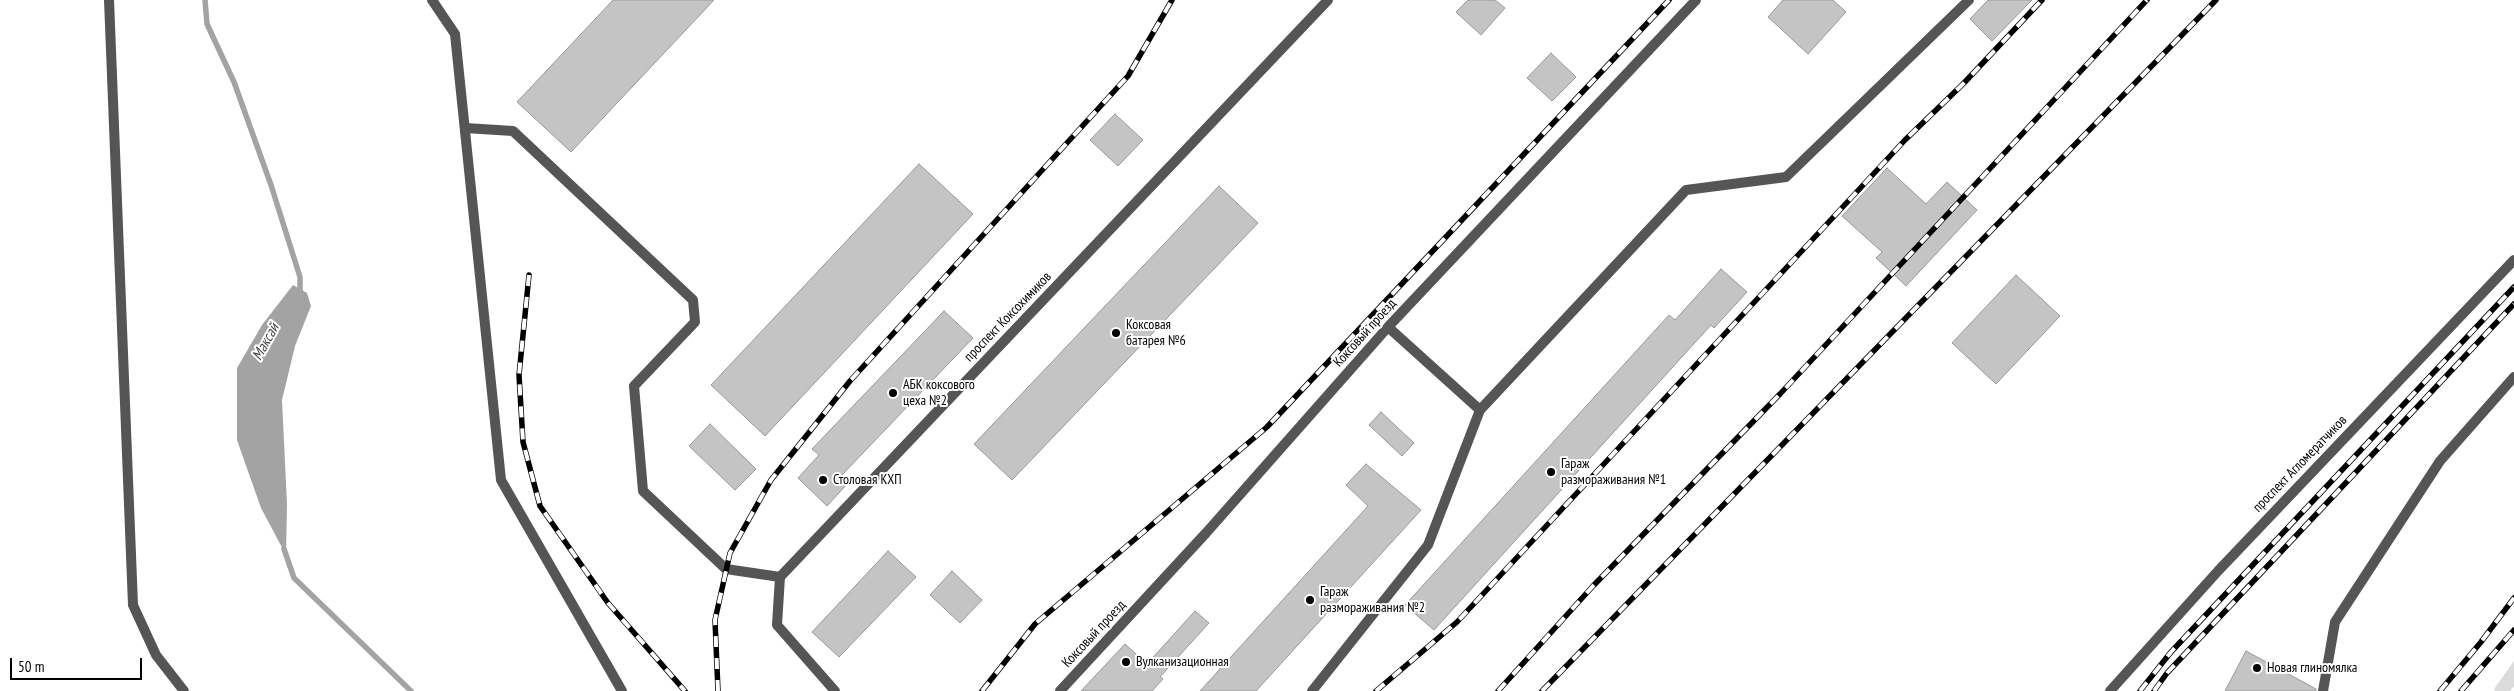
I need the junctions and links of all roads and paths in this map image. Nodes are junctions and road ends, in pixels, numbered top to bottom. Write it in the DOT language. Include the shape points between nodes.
graph roads {
  1 [pos="109,0"];
  2 [pos="432,0"];
  3 [pos="1328,0"];
  4 [pos="1696,0"];
  5 [pos="1969,0"];
  6 [pos="465,128"];
  7 [pos="2514,260"];
  8 [pos="1388,327"];
  9 [pos="2514,377"];
  10 [pos="1480,410"];
  11 [pos="780,577"];
  12 [pos="184,691"];
  13 [pos="622,691"];
  14 [pos="835,691"];
  15 [pos="1060,691"];
  16 [pos="1312,691"];
  17 [pos="2110,691"];
  18 [pos="2323,691"];
  1 -- 12 [label="street" via="133,605 156,654"];
  2 -- 6 [label="street" via="455,34"];
  3 -- 11 [label="street, проспект Коксохимиков"];
  4 -- 8 [label="street, Коксовый проезд"];
  5 -- 10 [label="street" via="1786,177 1686,190"];
  6 -- 11 [label="street" via="513,131 693,300 695,322 634,386 643,491 726,569"];
  6 -- 13 [label="street" via="501,480"];
  7 -- 17 [label="street, проспект Агломератчиков" via="2218,570"];
  8 -- 10 [label="street"];
  8 -- 15 [label="street, Коксовый проезд" via="1206,533"];
  9 -- 18 [label="street" via="2440,461 2335,622"];
  10 -- 16 [label="street" via="1428,545"];
  11 -- 14 [label="street" via="776,625"];
}
